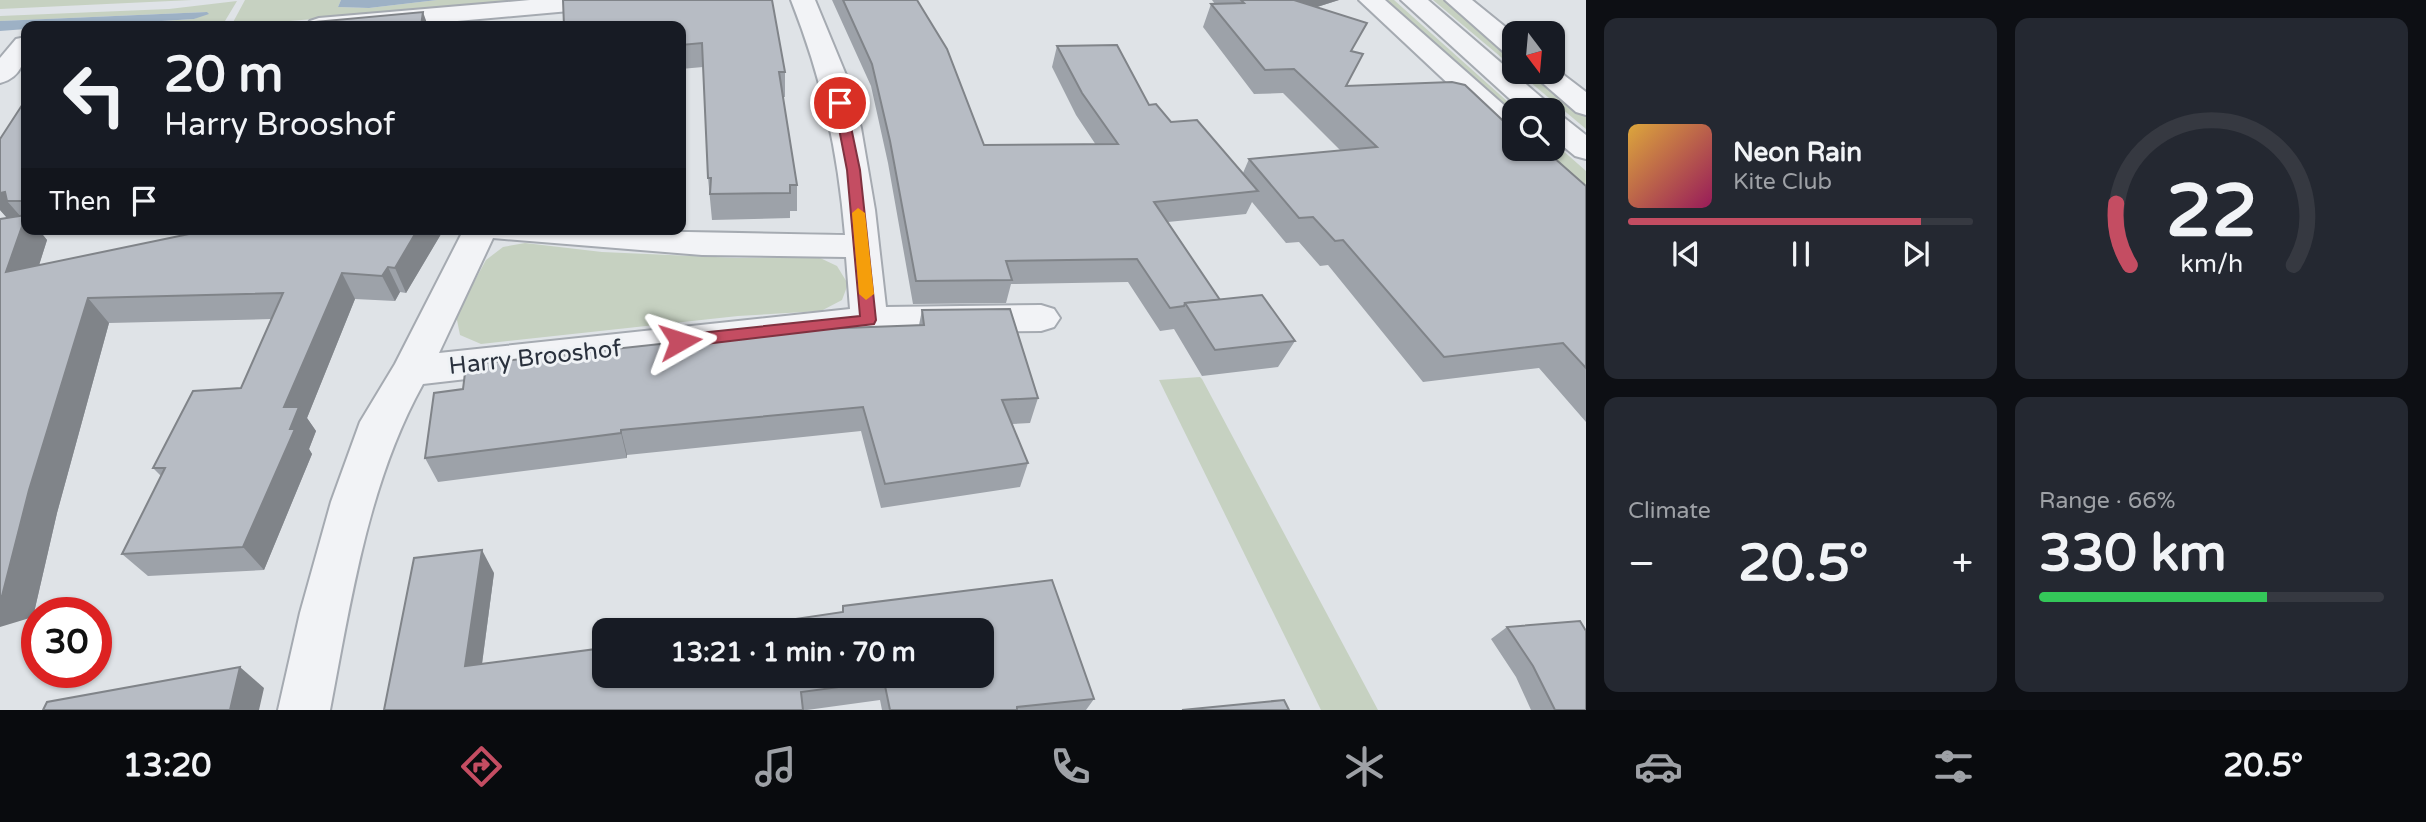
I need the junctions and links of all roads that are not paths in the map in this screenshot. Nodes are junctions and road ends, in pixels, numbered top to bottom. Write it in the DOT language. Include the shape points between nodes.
graph roads {
  1 [pos="614,0"];
  2 [pos="803,0"];
  3 [pos="1371,0"];
  4 [pos="1413,0"];
  5 [pos="1457,0"];
  6 [pos="376,21"];
  7 [pos="1502,37"];
  8 [pos="17,46"];
  9 [pos="0,75"];
  10 [pos="1559,84"];
  11 [pos="1525,98"];
  12 [pos="1586,106"];
  13 [pos="1502,119"];
  14 [pos="1565,133"];
  15 [pos="1586,150"];
  16 [pos="478,235"];
  17 [pos="581,235"];
  18 [pos="862,246"];
  19 [pos="1041,318"];
  20 [pos="869,320"];
  21 [pos="411,371"];
  22 [pos="304,710"];
  1 -- 6 [label="street"];
  2 -- 18 [label="street" via="840,103"];
  3 -- 13 [label="street"];
  4 -- 11 [label="street"];
  5 -- 7 [label="street"];
  8 -- 9 [label="street"];
  10 -- 12 [label="street"];
  14 -- 15 [label="street"];
  16 -- 21 [label="street, Harry Brooshof"];
  17 -- 18 [label="street" via="702,244"];
  18 -- 20 [label="street"];
  19 -- 20 [label="street, Harry Brooshof"];
  20 -- 21 [label="street, Harry Brooshof"];
  21 -- 22 [label="street, Harry Brooshof" via="381,422 353,502"];
}
